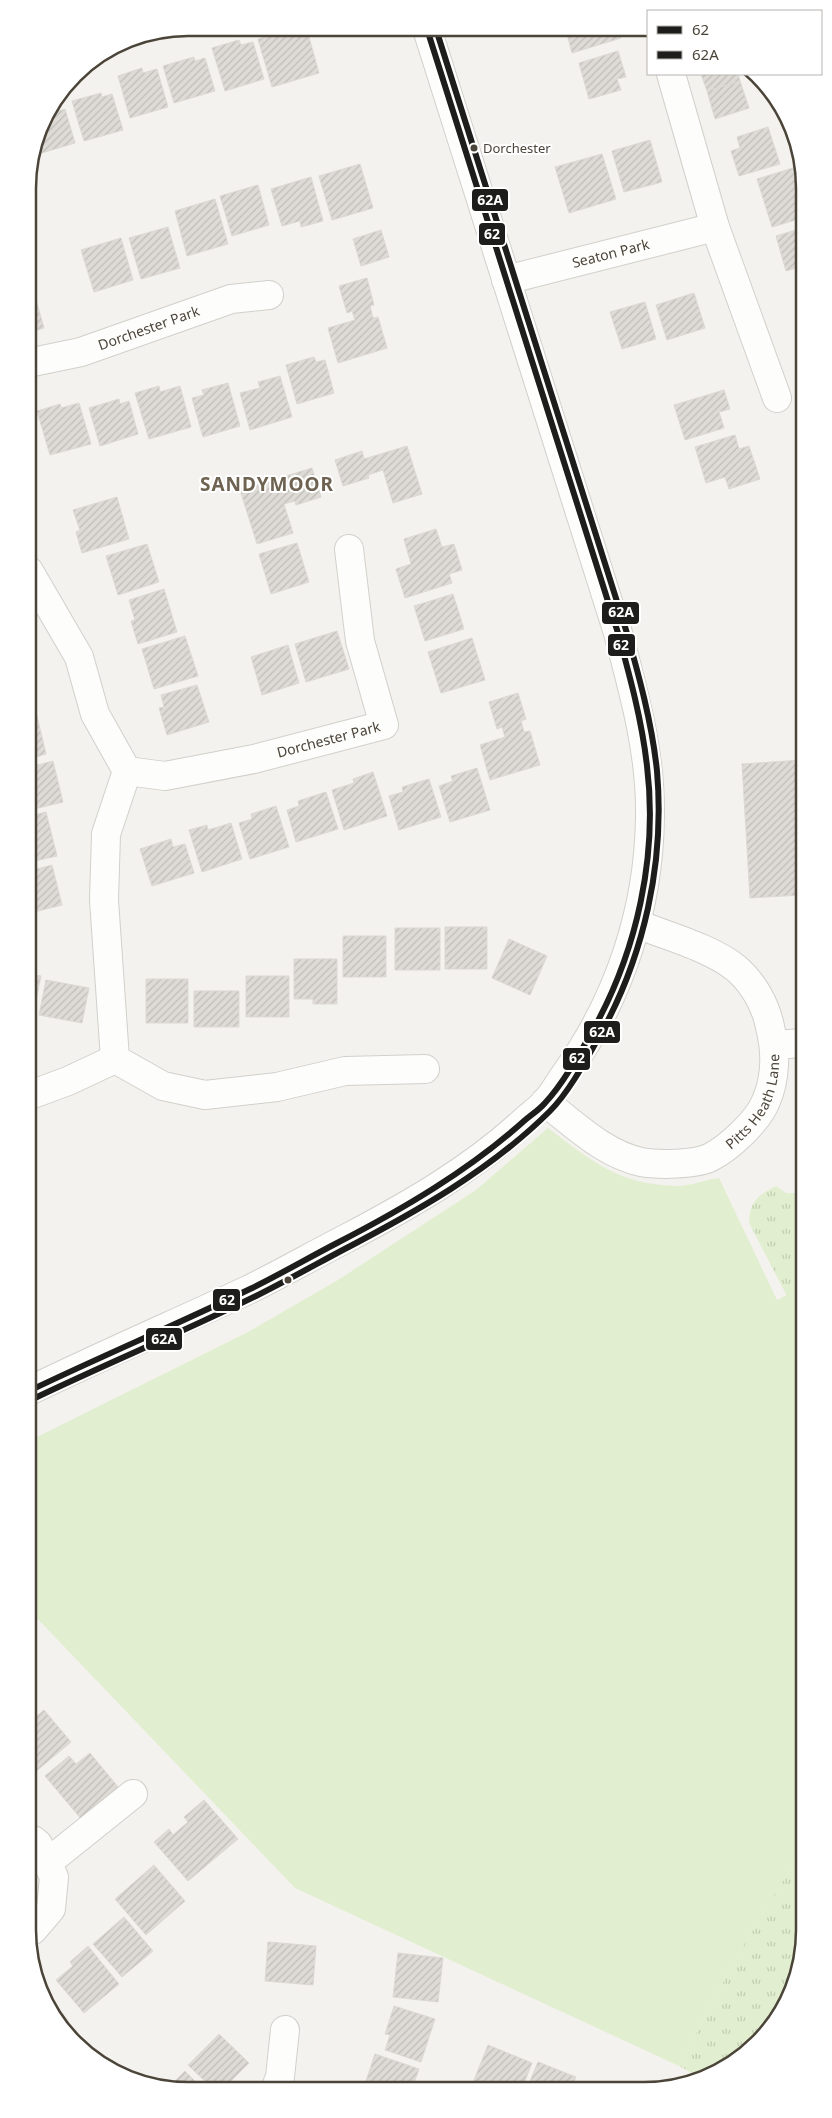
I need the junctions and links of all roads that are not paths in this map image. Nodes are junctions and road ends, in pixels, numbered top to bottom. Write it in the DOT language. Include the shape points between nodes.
graph roads {
  1 [pos="429,36"];
  2 [pos="671,75"];
  3 [pos="715,227"];
  4 [pos="506,280"];
  5 [pos="268,295"];
  6 [pos="37,361"];
  7 [pos="777,398"];
  8 [pos="349,549"];
  9 [pos="37,584"];
  10 [pos="127,771"];
  11 [pos="637,924"];
  12 [pos="796,1044"];
  13 [pos="775,1046"];
  14 [pos="115,1060"];
  15 [pos="425,1069"];
  16 [pos="36,1093"];
  17 [pos="545,1102"];
  18 [pos="36,1387"];
  19 [pos="133,1794"];
  20 [pos="36,1843"];
  21 [pos="47,1862"];
  22 [pos="36,1926"];
  23 [pos="285,2030"];
  24 [pos="278,2082"];
  1 -- 4 [label="street"];
  2 -- 3 [label="street"];
  3 -- 4 [label="street, Seaton Park"];
  3 -- 7 [label="street"];
  4 -- 11 [label="street" via="618,633 640,720 650,814 647,872"];
  5 -- 6 [label="street, Dorchester Park" via="231,299 81,352"];
  8 -- 10 [label="street, Dorchester Park" via="360,641 384,725 254,759 165,776"];
  9 -- 10 [label="street" via="79,656 95,714"];
  10 -- 14 [label="street" via="106,834 104,900"];
  11 -- 13 [label="street, Pitts Heath Lane" via="704,950 737,969 767,1011"];
  11 -- 17 [label="street" via="626,960 583,1050"];
  12 -- 13 [label="street"];
  13 -- 17 [label="street, Pitts Heath Lane" via="774,1072 766,1101 748,1128 710,1158 673,1165 640,1162 610,1150"];
  14 -- 15 [label="street" via="163,1086 205,1095 277,1087 345,1071"];
  14 -- 16 [label="street"];
  17 -- 18 [label="street" via="500,1143 396,1212 251,1288"];
  19 -- 21 [label="street"];
  20 -- 21 [label="street"];
  21 -- 22 [label="street" via="54,1876 51,1909"];
  23 -- 24 [label="street"];
}
